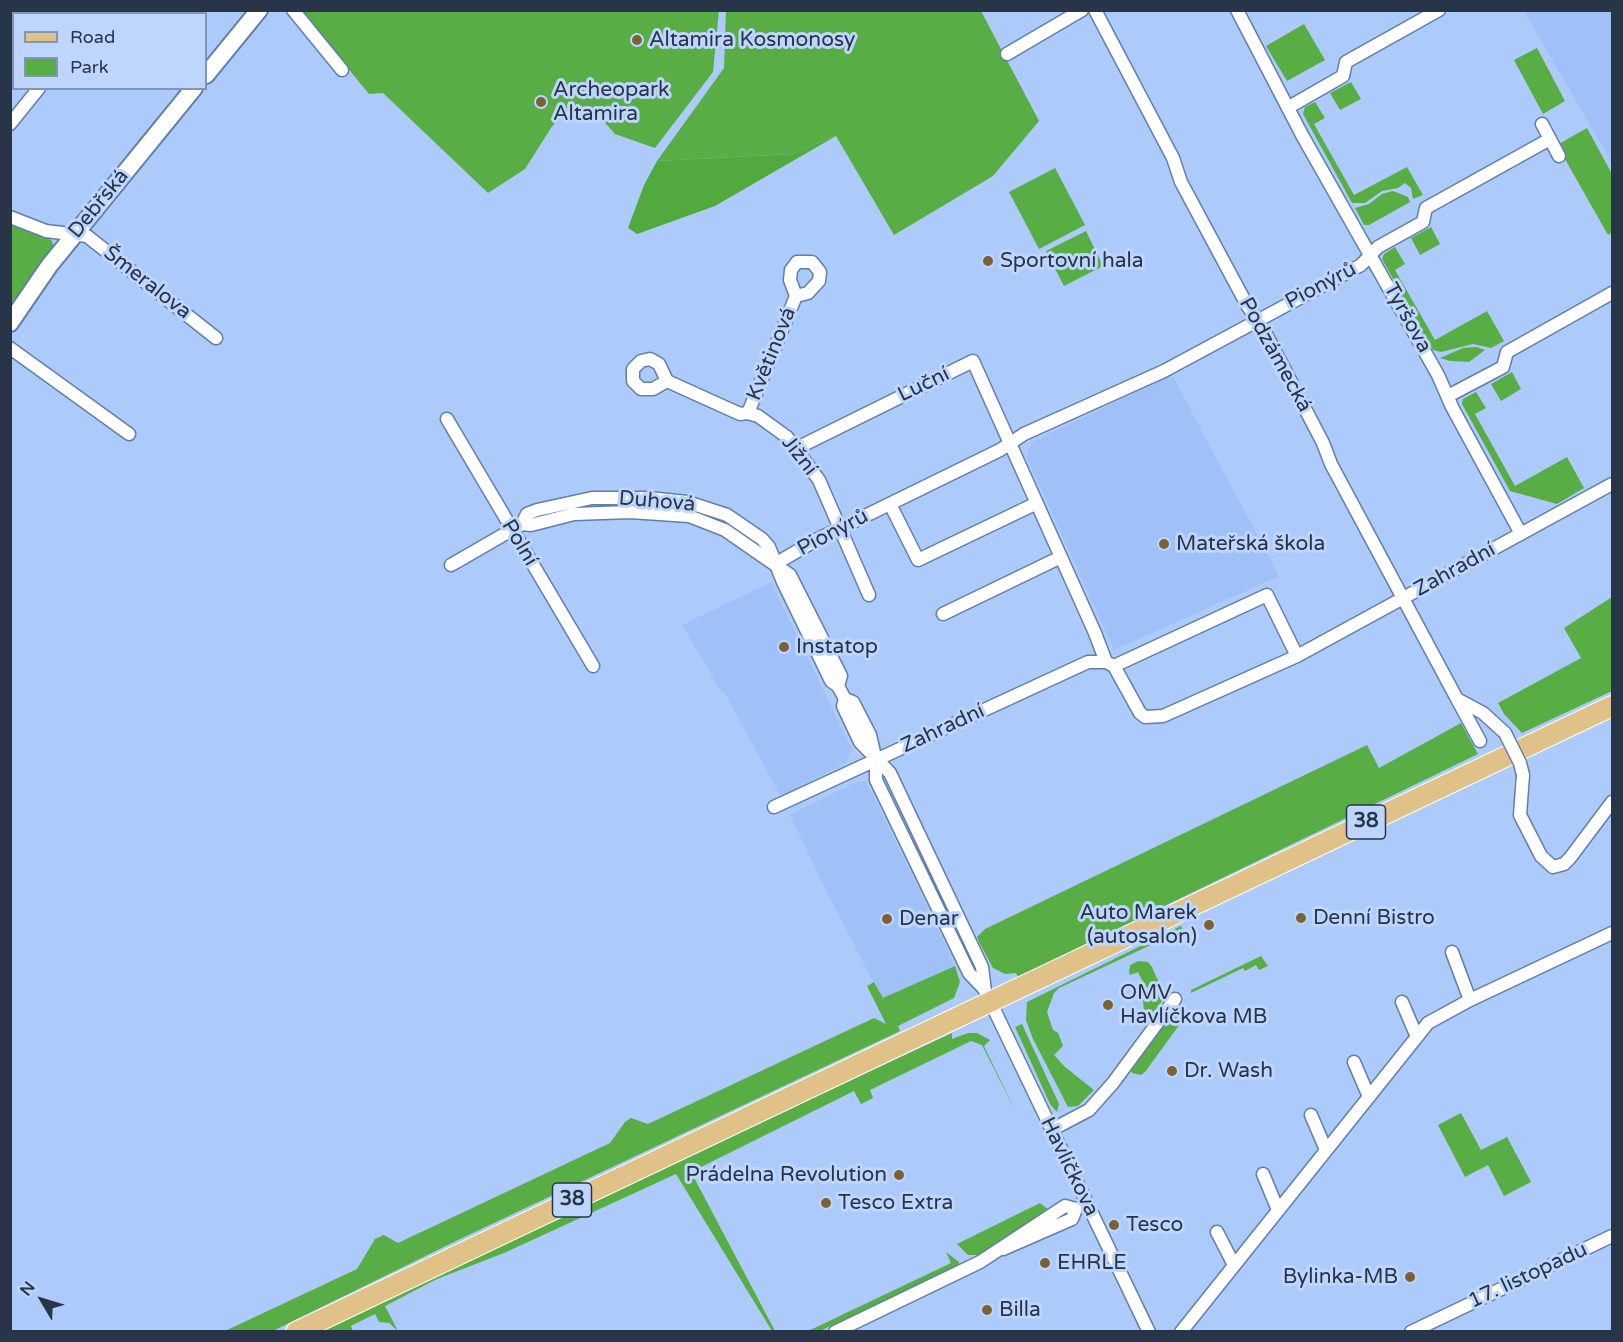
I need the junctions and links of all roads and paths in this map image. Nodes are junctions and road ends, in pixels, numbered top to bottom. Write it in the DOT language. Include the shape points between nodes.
graph roads {
  1 [pos="259,10"];
  2 [pos="293,10"];
  3 [pos="1082,10"];
  4 [pos="1095,10"];
  5 [pos="1237,10"];
  6 [pos="1439,10"];
  7 [pos="1007,54"];
  8 [pos="342,70"];
  9 [pos="207,74"];
  10 [pos="37,90"];
  11 [pos="192,90"];
  12 [pos="1289,106"];
  13 [pos="10,124"];
  14 [pos="1542,124"];
  15 [pos="1550,139"];
  16 [pos="1559,156"];
  17 [pos="10,217"];
  18 [pos="74,235"];
  19 [pos="1370,256"];
  20 [pos="1612,293"];
  21 [pos="796,296"];
  22 [pos="1257,321"];
  23 [pos="10,323"];
  24 [pos="216,338"];
  25 [pos="10,348"];
  26 [pos="667,381"];
  27 [pos="1448,396"];
  28 [pos="748,413"];
  29 [pos="447,419"];
  30 [pos="129,434"];
  31 [pos="1011,443"];
  32 [pos="795,449"];
  33 [pos="1612,484"];
  34 [pos="592,498"];
  35 [pos="1037,503"];
  36 [pos="890,504"];
  37 [pos="593,512"];
  38 [pos="522,524"];
  39 [pos="841,528"];
  40 [pos="511,530"];
  41 [pos="1521,534"];
  42 [pos="1061,557"];
  43 [pos="777,563"];
  44 [pos="451,565"];
  45 [pos="869,595"];
  46 [pos="1404,598"];
  47 [pos="942,614"];
  48 [pos="1297,656"];
  49 [pos="1110,664"];
  50 [pos="593,666"];
  51 [pos="1457,699"];
  52 [pos="1612,706"];
  53 [pos="1480,741"];
  54 [pos="876,761"];
  55 [pos="1612,802"];
  56 [pos="774,807"];
  57 [pos="1612,933"];
  58 [pos="1452,952"];
  59 [pos="988,996"];
  60 [pos="1175,999"];
  61 [pos="1470,1000"];
  62 [pos="1402,1002"];
  63 [pos="1417,1037"];
  64 [pos="1354,1062"];
  65 [pos="1369,1097"];
  66 [pos="1311,1115"];
  67 [pos="1051,1130"];
  68 [pos="1326,1150"];
  69 [pos="1263,1174"];
  70 [pos="1278,1210"];
  71 [pos="1217,1232"];
  72 [pos="1612,1236"];
  73 [pos="1003,1249"];
  74 [pos="1234,1265"];
  75 [pos="296,1332"];
  76 [pos="835,1332"];
  77 [pos="1149,1332"];
  78 [pos="1181,1332"];
  79 [pos="1411,1332"];
  1 -- 9 [label="main road"];
  2 -- 8 [label="street"];
  3 -- 7 [label="street"];
  4 -- 22 [label="street, Podzámecká" via="1173,158 1181,182"];
  5 -- 12 [label="street, Tyršova"];
  6 -- 12 [label="street" via="1346,62 1343,76"];
  10 -- 13 [label="street"];
  11 -- 18 [label="main road, Debřská"];
  12 -- 19 [label="street, Tyršova"];
  14 -- 15 [label="street"];
  15 -- 16 [label="street"];
  15 -- 19 [label="street, Pionýrů" via="1426,208 1423,222 1378,247"];
  17 -- 18 [label="street, Šmeralova" via="46,231"];
  18 -- 23 [label="main road, Debřská"];
  18 -- 24 [label="street, Šmeralova" via="87,236"];
  19 -- 22 [label="street, Pionýrů" via="1361,266"];
  19 -- 27 [label="street, Tyršova"];
  20 -- 27 [label="street" via="1506,352 1503,367"];
  21 -- 28 [label="street, Květinová"];
  22 -- 31 [label="street, Pionýrů" via="1164,371"];
  22 -- 46 [label="street, Podzámecká"];
  25 -- 30 [label="street"];
  26 -- 28 [label="street, Jižní" via="740,414"];
  27 -- 41 [label="street, Tyršova"];
  28 -- 32 [label="street, Jižní" via="771,423"];
  29 -- 40 [label="street, Polní"];
  31 -- 32 [label="street, Luční" via="972,361"];
  31 -- 35 [label="street"];
  31 -- 36 [label="street, Pionýrů"];
  32 -- 39 [label="street, Jižní" via="819,480"];
  33 -- 41 [label="street, Zahradní"];
  34 -- 37 [label="street"];
  34 -- 38 [label="street, Duhová" via="537,510 527,514"];
  34 -- 43 [label="street, Duhová" via="648,498 704,506 727,515 762,539"];
  35 -- 36 [label="street, Pionýrů" via="918,560"];
  35 -- 42 [label="street"];
  36 -- 39 [label="street, Pionýrů"];
  37 -- 38 [label="street, Duhová"];
  37 -- 43 [label="street, Duhová" via="689,516 725,530"];
  38 -- 40 [label="street, Duhová"];
  39 -- 43 [label="street, Pionýrů"];
  39 -- 45 [label="street, Jižní"];
  40 -- 44 [label="street, Duhová"];
  40 -- 50 [label="street, Polní"];
  41 -- 46 [label="street, Zahradní"];
  42 -- 47 [label="street"];
  42 -- 49 [label="street"];
  43 -- 54 [label="street, Duhová" via="805,614 831,681 845,699 853,702 870,735"];
  46 -- 48 [label="street, Zahradní"];
  46 -- 51 [label="street, Podzámecká"];
  48 -- 49 [label="street, Zahradní" via="1163,716 1152,717 1145,717 1133,706"];
  48 -- 49 [label="street, Zahradní" via="1267,595"];
  49 -- 54 [label="street, Zahradní" via="1088,662 1069,669"];
  51 -- 53 [label="street, Podzámecká"];
  51 -- 55 [label="street, bridge" via="1483,713 1505,733 1523,775 1520,815 1541,856 1553,867 1570,858"];
  52 -- 59 [label="main road, 38"];
  54 -- 56 [label="street, Zahradní"];
  54 -- 59 [label="street, Duhová" via="890,773 897,787 982,967"];
  57 -- 61 [label="street"];
  58 -- 61 [label="street"];
  59 -- 67 [label="street, Havlíčkova"];
  59 -- 75 [label="main road, 38"];
  60 -- 67 [label="street" via="1089,1110"];
  61 -- 63 [label="street" via="1428,1023"];
  62 -- 63 [label="street"];
  63 -- 65 [label="street"];
  64 -- 65 [label="street"];
  65 -- 68 [label="street"];
  66 -- 68 [label="street"];
  67 -- 77 [label="street, Havlíčkova"];
  68 -- 70 [label="street"];
  69 -- 70 [label="street"];
  70 -- 74 [label="street"];
  71 -- 74 [label="street"];
  72 -- 79 [label="street, 17. listopadu"];
  73 -- 73 [label="street" via="1072,1219 1076,1209 1065,1206"];
  73 -- 76 [label="street"];
  74 -- 78 [label="street"];
}
